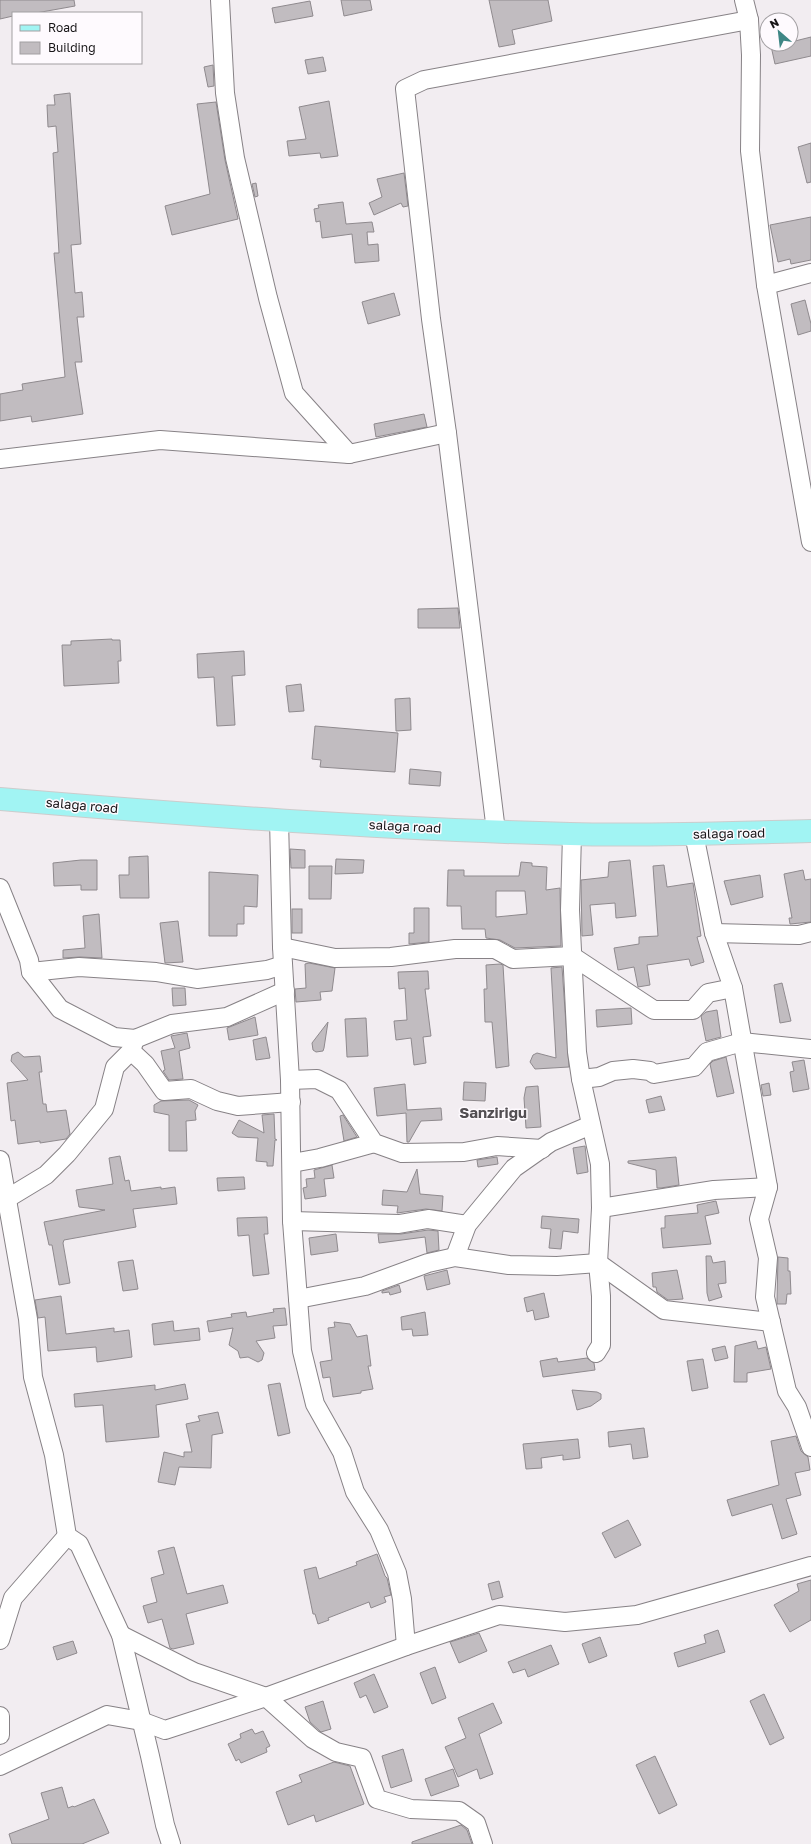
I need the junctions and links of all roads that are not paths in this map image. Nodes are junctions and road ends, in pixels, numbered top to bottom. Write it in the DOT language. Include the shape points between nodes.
graph roads {
  1 [pos="220,0"];
  2 [pos="744,0"];
  3 [pos="749,20"];
  4 [pos="811,273"];
  5 [pos="766,285"];
  6 [pos="448,433"];
  7 [pos="349,454"];
  8 [pos="0,459"];
  9 [pos="811,542"];
  10 [pos="0,799"];
  11 [pos="279,819"];
  12 [pos="496,831"];
  13 [pos="811,831"];
  14 [pos="572,834"];
  15 [pos="694,834"];
  16 [pos="0,888"];
  17 [pos="811,932"];
  18 [pos="714,933"];
  19 [pos="282,947"];
  20 [pos="572,956"];
  21 [pos="283,965"];
  22 [pos="31,972"];
  23 [pos="733,988"];
  24 [pos="285,991"];
  25 [pos="742,1042"];
  26 [pos="133,1045"];
  27 [pos="811,1049"];
  28 [pos="581,1079"];
  29 [pos="290,1080"];
  30 [pos="291,1102"];
  31 [pos="591,1125"];
  32 [pos="374,1143"];
  33 [pos="542,1149"];
  34 [pos="0,1160"];
  35 [pos="292,1163"];
  36 [pos="768,1187"];
  37 [pos="4,1197"];
  38 [pos="601,1208"];
  39 [pos="292,1221"];
  40 [pos="467,1225"];
  41 [pos="455,1257"];
  42 [pos="598,1263"];
  43 [pos="298,1299"];
  44 [pos="771,1322"];
  45 [pos="596,1353"];
  46 [pos="804,1405"];
  47 [pos="811,1447"];
  48 [pos="67,1536"];
  49 [pos="811,1566"];
  50 [pos="121,1635"];
  51 [pos="0,1640"];
  52 [pos="406,1646"];
  53 [pos="266,1697"];
  54 [pos="0,1716"];
  55 [pos="141,1721"];
  56 [pos="0,1735"];
  57 [pos="0,1766"];
  58 [pos="171,1844"];
  59 [pos="483,1844"];
  1 -- 7 [label="street" via="225,93 235,158 268,298 294,393"];
  2 -- 3 [label="street"];
  3 -- 5 [label="street" via="750,151"];
  3 -- 6 [label="street" via="424,80 405,89 431,319"];
  4 -- 5 [label="street"];
  5 -- 9 [label="street"];
  6 -- 7 [label="street"];
  6 -- 12 [label="street"];
  7 -- 8 [label="street" via="160,440"];
  10 -- 11 [label="main road, salaga road"];
  11 -- 12 [label="main road, salaga road"];
  11 -- 19 [label="street"];
  12 -- 14 [label="main road, salaga road"];
  13 -- 15 [label="main road, salaga road"];
  14 -- 15 [label="main road, salaga road"];
  14 -- 20 [label="street"];
  15 -- 18 [label="street"];
  16 -- 22 [label="street" via="29,960"];
  17 -- 18 [label="street" via="799,935"];
  18 -- 23 [label="street"];
  19 -- 20 [label="street" via="336,958 391,957 456,949 495,949 513,959"];
  19 -- 21 [label="street"];
  20 -- 23 [label="street" via="654,1010 693,1010 708,993"];
  20 -- 28 [label="street"];
  21 -- 22 [label="street" via="267,970 197,979 156,972 79,967"];
  21 -- 24 [label="street"];
  22 -- 26 [label="street" via="60,1009"];
  23 -- 25 [label="street"];
  24 -- 26 [label="street" via="227,1017 172,1024"];
  24 -- 29 [label="street"];
  25 -- 27 [label="street"];
  25 -- 28 [label="street" via="708,1052 694,1067 654,1074 633,1069 613,1071 599,1077"];
  25 -- 36 [label="street"];
  26 -- 30 [label="street" via="164,1091 191,1089 217,1101 238,1106"];
  26 -- 37 [label="street" via="115,1067 104,1109 67,1154 46,1175"];
  28 -- 31 [label="street"];
  29 -- 30 [label="street"];
  29 -- 32 [label="street" via="318,1079 339,1090"];
  30 -- 35 [label="street"];
  31 -- 33 [label="street" via="551,1142"];
  31 -- 38 [label="street" via="600,1164"];
  32 -- 33 [label="street" via="402,1153 464,1152 497,1146"];
  32 -- 35 [label="street"];
  33 -- 40 [label="street" via="514,1168"];
  34 -- 37 [label="street"];
  35 -- 39 [label="street"];
  36 -- 38 [label="street" via="714,1190"];
  36 -- 44 [label="street" via="759,1219 768,1258 765,1297"];
  37 -- 48 [label="street" via="28,1319 33,1377 54,1456"];
  38 -- 42 [label="street"];
  39 -- 40 [label="street" via="399,1224 428,1219"];
  39 -- 43 [label="street"];
  40 -- 41 [label="street"];
  41 -- 42 [label="street" via="509,1265 557,1266"];
  41 -- 43 [label="street" via="428,1263 365,1286"];
  42 -- 44 [label="street" via="664,1310"];
  42 -- 45 [label="street" via="601,1345"];
  43 -- 52 [label="street" via="302,1351 315,1404 342,1452 355,1492 379,1530 397,1573"];
  44 -- 46 [label="street" via="787,1391"];
  46 -- 47 [label="street"];
  48 -- 50 [label="street" via="79,1544"];
  48 -- 51 [label="street" via="13,1598"];
  49 -- 52 [label="street" via="637,1615 565,1622 499,1615"];
  50 -- 53 [label="street" via="194,1672"];
  50 -- 55 [label="street"];
  52 -- 53 [label="street"];
  53 -- 55 [label="street" via="165,1730"];
  53 -- 59 [label="street" via="313,1739 336,1752 362,1758 377,1799 411,1809 460,1811 476,1823"];
  54 -- 56 [label="street"];
  55 -- 57 [label="street" via="107,1715"];
  55 -- 58 [label="street"];
}
